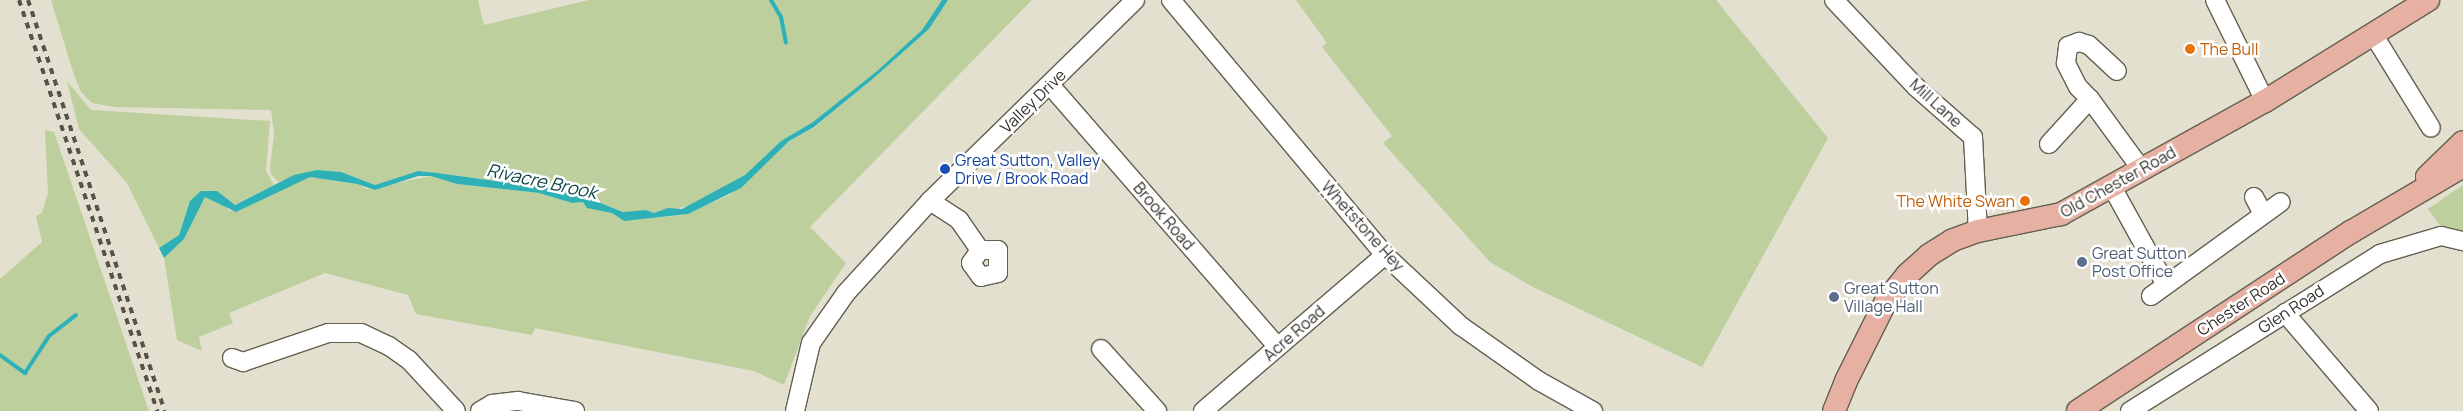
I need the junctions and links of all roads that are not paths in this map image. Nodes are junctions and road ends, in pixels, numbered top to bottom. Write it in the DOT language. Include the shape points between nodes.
graph roads {
  1 [pos="1135,0"];
  2 [pos="1171,0"];
  3 [pos="1834,0"];
  4 [pos="2215,0"];
  5 [pos="2428,0"];
  6 [pos="2373,34"];
  7 [pos="2117,71"];
  8 [pos="1050,85"];
  9 [pos="2090,99"];
  10 [pos="2265,101"];
  11 [pos="2431,128"];
  12 [pos="2463,142"];
  13 [pos="2049,144"];
  14 [pos="2463,153"];
  15 [pos="2463,166"];
  16 [pos="2142,170"];
  17 [pos="2434,171"];
  18 [pos="2112,187"];
  19 [pos="2254,197"];
  20 [pos="2405,199"];
  21 [pos="930,201"];
  22 [pos="2281,202"];
  23 [pos="2263,214"];
  24 [pos="1978,231"];
  25 [pos="2463,241"];
  26 [pos="980,250"];
  27 [pos="1385,255"];
  28 [pos="2165,283"];
  29 [pos="2151,296"];
  30 [pos="2285,313"];
  31 [pos="1278,346"];
  32 [pos="1101,349"];
  33 [pos="232,358"];
  34 [pos="456,411"];
  35 [pos="480,411"];
  36 [pos="575,411"];
  37 [pos="795,411"];
  38 [pos="1157,411"];
  39 [pos="1202,411"];
  40 [pos="1593,411"];
  41 [pos="1834,411"];
  42 [pos="2078,411"];
  43 [pos="2130,411"];
  44 [pos="2369,411"];
  1 -- 8 [label="street, Valley Drive"];
  2 -- 27 [label="street, Whetstone Hey"];
  3 -- 24 [label="street, Mill Lane" via="1916,87 1973,137"];
  4 -- 10 [label="street"];
  5 -- 6 [label="main road, Old Chester Road"];
  6 -- 10 [label="main road, Old Chester Road"];
  6 -- 11 [label="street"];
  7 -- 9 [label="street" via="2089,45 2079,42 2068,46 2066,63 2078,87"];
  8 -- 21 [label="street, Valley Drive"];
  8 -- 31 [label="street, Brook Road"];
  9 -- 13 [label="street"];
  9 -- 16 [label="street"];
  10 -- 16 [label="main road, Old Chester Road"];
  12 -- 17 [label="main road, Chester Road"];
  14 -- 17 [label="main road"];
  15 -- 20 [label="main road, Chester Road"];
  16 -- 18 [label="main road, Old Chester Road"];
  17 -- 20 [label="main road, Chester Road"];
  18 -- 24 [label="main road, Old Chester Road" via="2061,214"];
  18 -- 28 [label="street"];
  19 -- 23 [label="street"];
  20 -- 42 [label="main road, Chester Road"];
  21 -- 26 [label="street" via="959,220"];
  21 -- 37 [label="street, Valley Drive" via="846,293 810,343"];
  22 -- 23 [label="street"];
  23 -- 28 [label="street" via="2213,254"];
  24 -- 41 [label="main road, Old Chester Road" via="1937,250 1907,275 1886,301"];
  25 -- 30 [label="street, Glen Road" via="2441,236 2380,254"];
  27 -- 31 [label="street, Acre Road"];
  27 -- 40 [label="street, Whetstone Hey" via="1460,326 1539,380"];
  28 -- 29 [label="street"];
  30 -- 43 [label="street, Glen Road"];
  30 -- 44 [label="street"];
  31 -- 39 [label="street, Acre Road"];
  32 -- 38 [label="street"];
  33 -- 34 [label="street" via="243,362 328,333 360,333 389,346 409,360"];
  35 -- 36 [label="street" via="492,404 518,401"];
}
